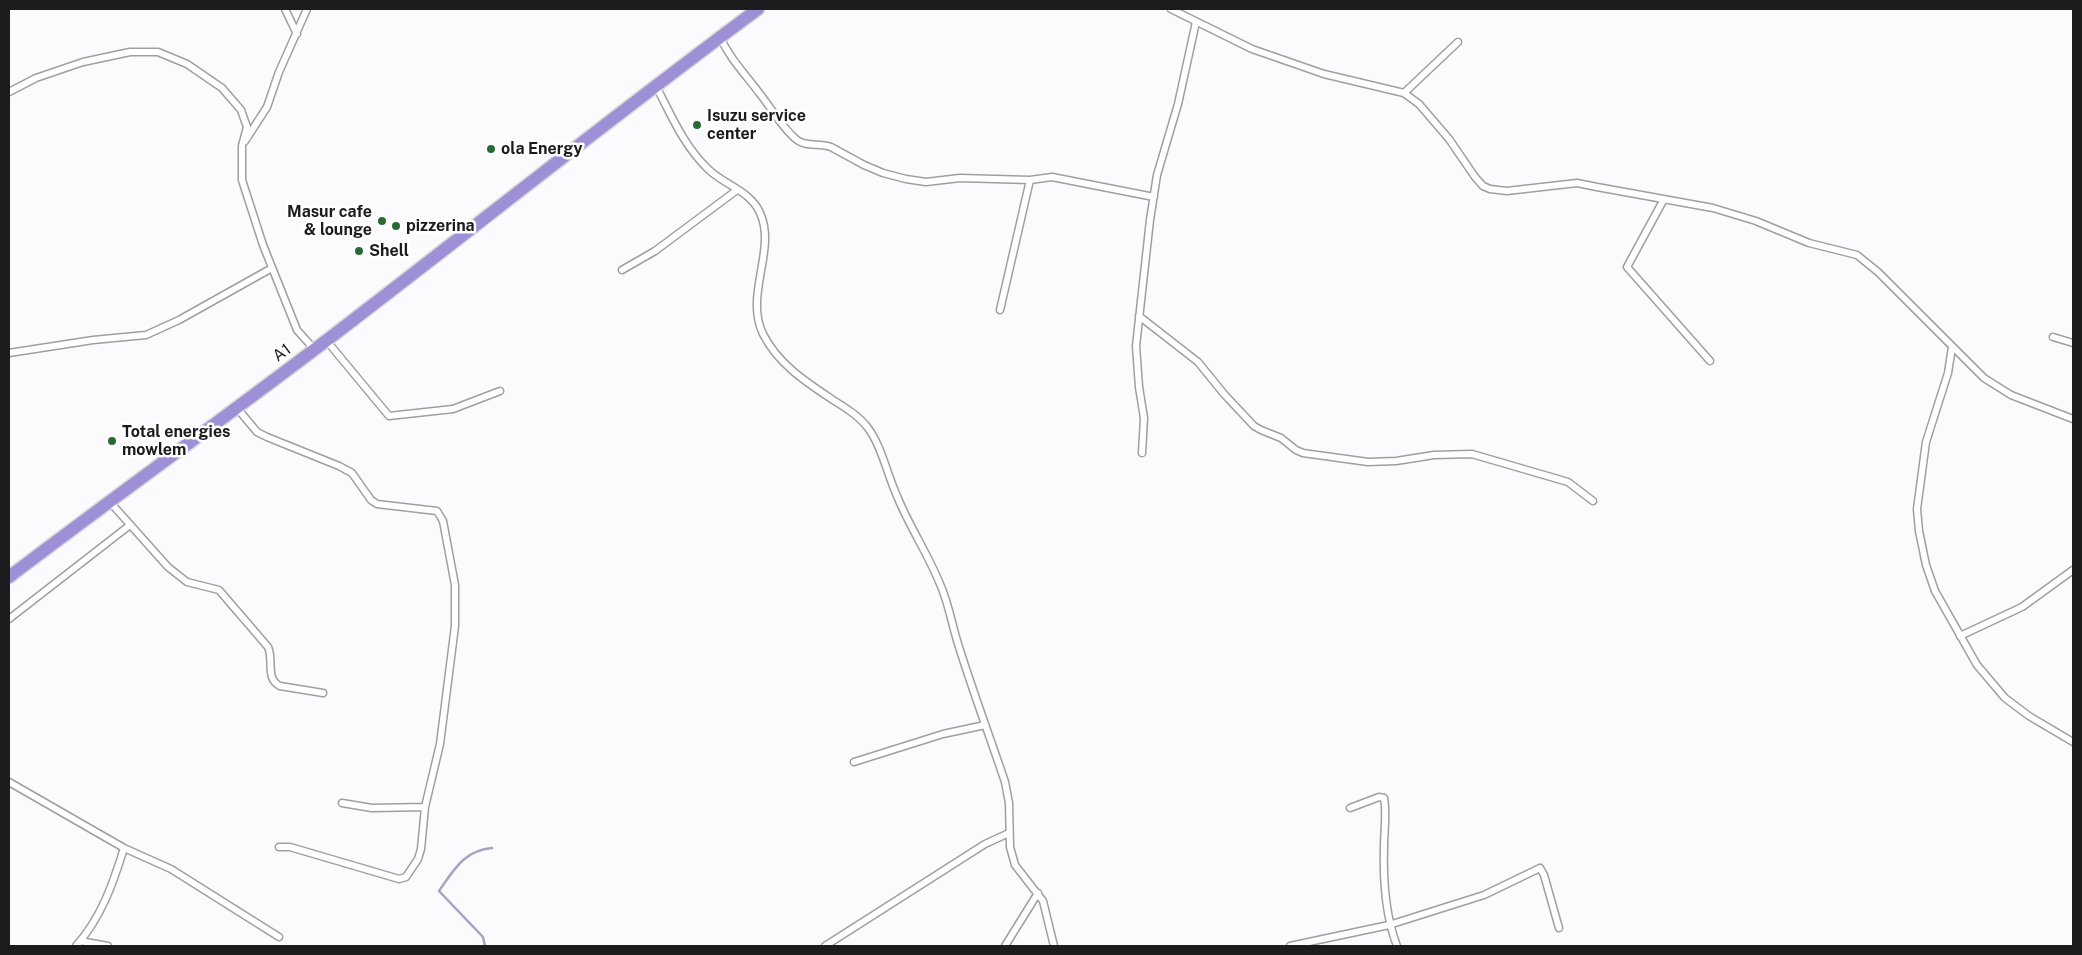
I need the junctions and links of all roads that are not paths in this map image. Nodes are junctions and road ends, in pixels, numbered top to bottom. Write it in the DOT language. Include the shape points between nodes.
graph roads {
  1 [pos="285,9"];
  2 [pos="306,9"];
  3 [pos="758,9"];
  4 [pos="1172,9"];
  5 [pos="1196,22"];
  6 [pos="297,34"];
  7 [pos="720,37"];
  8 [pos="1458,42"];
  9 [pos="656,86"];
  10 [pos="9,92"];
  11 [pos="1404,93"];
  12 [pos="242,146"];
  13 [pos="1030,180"];
  14 [pos="737,190"];
  15 [pos="1154,197"];
  16 [pos="1664,199"];
  17 [pos="272,268"];
  18 [pos="622,270"];
  19 [pos="1000,310"];
  20 [pos="1138,316"];
  21 [pos="2053,337"];
  22 [pos="326,340"];
  23 [pos="2073,343"];
  24 [pos="1952,347"];
  25 [pos="314,349"];
  26 [pos="9,353"];
  27 [pos="1710,361"];
  28 [pos="500,391"];
  29 [pos="236,408"];
  30 [pos="2073,419"];
  31 [pos="1142,453"];
  32 [pos="109,501"];
  33 [pos="1592,501"];
  34 [pos="130,525"];
  35 [pos="2073,570"];
  36 [pos="9,577"];
  37 [pos="9,619"];
  38 [pos="1960,636"];
  39 [pos="323,693"];
  40 [pos="986,725"];
  41 [pos="2073,742"];
  42 [pos="854,762"];
  43 [pos="9,782"];
  44 [pos="342,803"];
  45 [pos="425,807"];
  46 [pos="1350,808"];
  47 [pos="1009,833"];
  48 [pos="279,847"];
  49 [pos="124,848"];
  50 [pos="1038,893"];
  51 [pos="1389,926"];
  52 [pos="1559,928"];
  53 [pos="279,938"];
  54 [pos="78,944"];
  55 [pos="108,946"];
  56 [pos="825,946"];
  57 [pos="1005,946"];
  58 [pos="1054,946"];
  59 [pos="1290,946"];
  60 [pos="1397,946"];
  1 -- 6 [label="street"];
  2 -- 6 [label="street"];
  3 -- 7 [label="highway, A1"];
  4 -- 5 [label="street"];
  5 -- 11 [label="street" via="1252,50 1324,74"];
  5 -- 15 [label="street"];
  6 -- 12 [label="street" via="267,107"];
  7 -- 9 [label="highway, A1"];
  7 -- 13 [label="street" via="730,56 797,140 806,144 823,144 864,165 906,179 926,182 960,178"];
  8 -- 11 [label="street"];
  9 -- 14 [label="street" via="693,152 708,170"];
  9 -- 22 [label="highway, A1 / A1"];
  10 -- 12 [label="street" via="36,78 83,62 130,52 158,52 187,64 222,88 241,110 247,126"];
  11 -- 16 [label="street" via="1419,104 1475,177 1490,189 1507,191 1577,183"];
  12 -- 17 [label="street" via="242,180"];
  13 -- 15 [label="street" via="1052,177"];
  13 -- 19 [label="street"];
  14 -- 18 [label="street" via="655,251"];
  14 -- 40 [label="street" via="756,204 764,224 757,290 757,311 762,331 772,351 785,364 808,384 855,414 869,429 897,497 940,583"];
  15 -- 20 [label="street"];
  16 -- 24 [label="street" via="1736,214 1808,243 1857,256 1878,272"];
  16 -- 27 [label="street" via="1628,267"];
  17 -- 25 [label="street" via="297,330"];
  17 -- 26 [label="street" via="146,335"];
  20 -- 31 [label="street" via="1138,387 1144,418"];
  20 -- 33 [label="street" via="1198,362 1254,426 1282,438 1303,453 1368,462 1472,454 1568,482"];
  21 -- 23 [label="street"];
  22 -- 25 [label="highway, A1 / A1"];
  22 -- 28 [label="street" via="389,416 453,409"];
  24 -- 30 [label="street" via="1984,378 2011,395"];
  24 -- 38 [label="street" via="1948,373 1926,442 1917,509 1924,557 1935,591"];
  25 -- 29 [label="highway, A1 / A1"];
  29 -- 32 [label="highway, A1 / A1"];
  29 -- 45 [label="street" via="258,432 352,473 377,504 433,510 440,515 455,585 455,626 440,744"];
  32 -- 34 [label="street"];
  32 -- 36 [label="highway, A1"];
  34 -- 37 [label="street"];
  34 -- 39 [label="street" via="179,576 187,582 215,588 228,599 268,647 272,656 271,677 275,684"];
  35 -- 38 [label="street" via="2022,607"];
  38 -- 41 [label="street" via="1977,665 2005,698"];
  40 -- 42 [label="street" via="943,734"];
  40 -- 47 [label="street" via="1005,782"];
  43 -- 49 [label="street"];
  44 -- 45 [label="street" via="372,808"];
  45 -- 48 [label="street" via="419,854 410,872 402,878 290,846"];
  46 -- 51 [label="street" via="1378,797 1385,801 1384,850"];
  47 -- 50 [label="street" via="1015,865"];
  47 -- 56 [label="street" via="986,844"];
  49 -- 53 [label="street" via="171,869"];
  49 -- 54 [label="street" via="103,908"];
  50 -- 57 [label="street"];
  50 -- 58 [label="street"];
  51 -- 52 [label="street" via="1484,895 1540,868"];
  51 -- 59 [label="street"];
  51 -- 60 [label="street"];
  54 -- 55 [label="street"];
}
